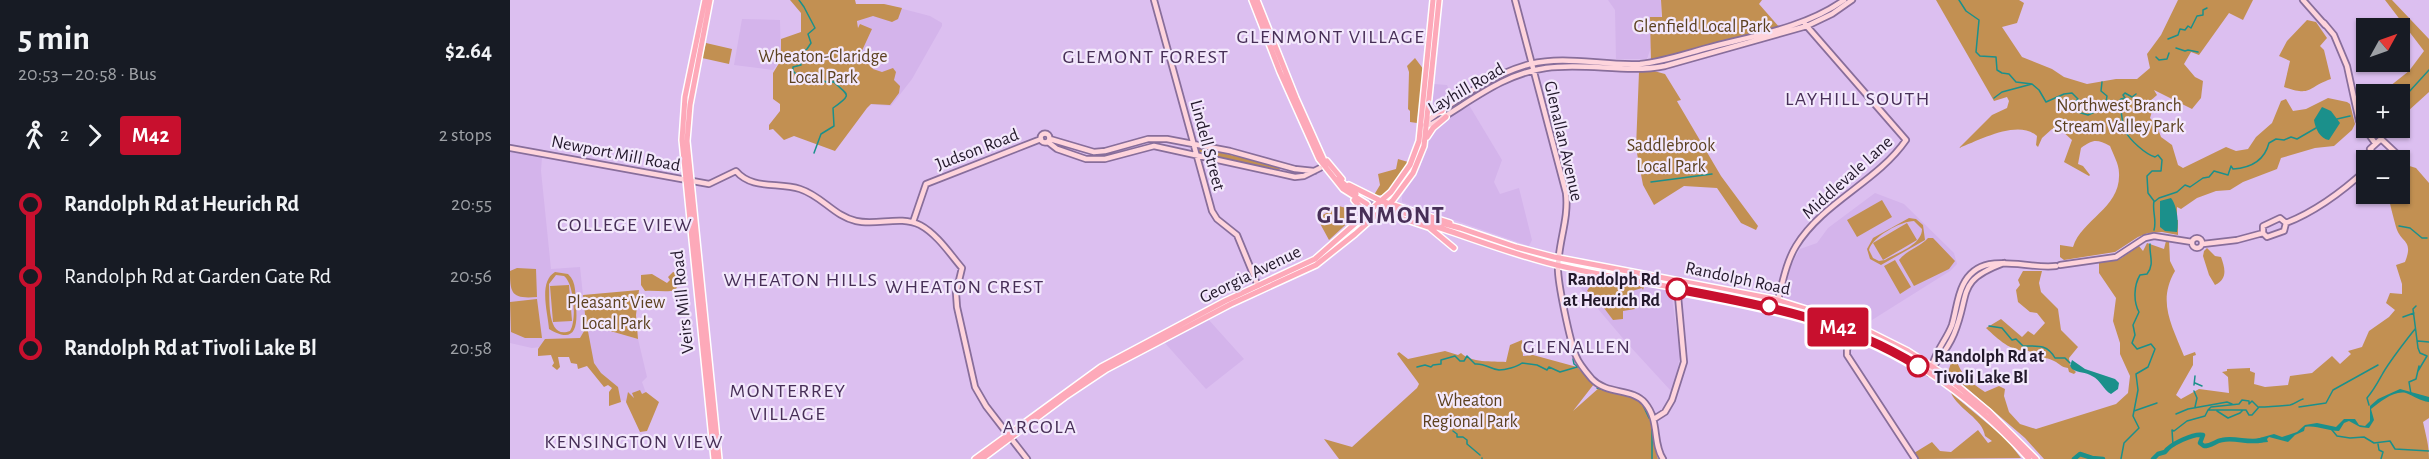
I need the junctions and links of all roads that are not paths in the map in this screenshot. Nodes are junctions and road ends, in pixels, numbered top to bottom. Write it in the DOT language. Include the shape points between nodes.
graph roads {
  1 [pos="705,0"];
  2 [pos="710,0"];
  3 [pos="1154,0"];
  4 [pos="1251,0"];
  5 [pos="1257,0"];
  6 [pos="1433,0"];
  7 [pos="1439,0"];
  8 [pos="1515,0"];
  9 [pos="1844,0"];
  10 [pos="1852,0"];
  11 [pos="2303,0"];
  12 [pos="1805,23"];
  13 [pos="1532,64"];
  14 [pos="1533,70"];
  15 [pos="1428,106"];
  16 [pos="1298,113"];
  17 [pos="1444,114"];
  18 [pos="1425,124"];
  19 [pos="1037,131"];
  20 [pos="1311,134"];
  21 [pos="1034,141"];
  22 [pos="1425,141"];
  23 [pos="1050,142"];
  24 [pos="2374,143"];
  25 [pos="1194,146"];
  26 [pos="510,148"];
  27 [pos="2371,150"];
  28 [pos="2393,150"];
  29 [pos="1046,151"];
  30 [pos="1197,155"];
  31 [pos="1320,168"];
  32 [pos="1314,171"];
  33 [pos="2356,179"];
  34 [pos="688,181"];
  35 [pos="1396,197"];
  36 [pos="1353,200"];
  37 [pos="1381,201"];
  38 [pos="1389,203"];
  39 [pos="1372,209"];
  40 [pos="1407,209"];
  41 [pos="1393,211"];
  42 [pos="1380,212"];
  43 [pos="1364,216"];
  44 [pos="914,222"];
  45 [pos="2286,223"];
  46 [pos="1428,227"];
  47 [pos="1459,231"];
  48 [pos="2263,232"];
  49 [pos="1454,248"];
  50 [pos="1324,256"];
  51 [pos="1559,258"];
  52 [pos="1558,265"];
  53 [pos="1677,280"];
  54 [pos="1258,286"];
  55 [pos="1677,289"];
  56 [pos="1778,300"];
  57 [pos="1776,307"];
  58 [pos="1834,325"];
  59 [pos="1857,326"];
  60 [pos="1853,333"];
  61 [pos="1875,335"];
  62 [pos="1931,370"];
  63 [pos="717,395"];
  64 [pos="713,408"];
  65 [pos="1654,419"];
  66 [pos="1008,436"];
  67 [pos="2028,457"];
  68 [pos="714,459"];
  69 [pos="719,459"];
  70 [pos="975,459"];
  71 [pos="982,459"];
  72 [pos="1027,459"];
  73 [pos="1663,459"];
  74 [pos="1915,459"];
  75 [pos="2036,459"];
  1 -- 34 [label="main road, Veirs Mill Road" via="685,97 682,140"];
  2 -- 34 [label="main road, Veirs Mill Road" via="690,105"];
  3 -- 25 [label="street, Lindell Street"];
  4 -- 16 [label="main road"];
  5 -- 20 [label="main road"];
  6 -- 18 [label="main road, Georgia Avenue"];
  7 -- 15 [label="main road, Georgia Avenue"];
  8 -- 13 [label="street, Glenallan Avenue"];
  9 -- 12 [label="street, Layhill Road"];
  10 -- 12 [label="street, Layhill Road" via="1832,14"];
  11 -- 24 [label="street" via="2332,32 2354,86 2359,121"];
  12 -- 13 [label="street, Layhill Road" via="1657,62 1568,60"];
  12 -- 14 [label="street, Layhill Road" via="1653,68"];
  12 -- 56 [label="street, Middlevale Lane" via="1906,140 1894,156 1810,227 1791,257"];
  13 -- 14 [label="street, Glenallan Avenue"];
  13 -- 17 [label="street, Layhill Road" via="1502,74"];
  14 -- 17 [label="street, Layhill Road" via="1506,79"];
  14 -- 51 [label="street, Glenallan Avenue" via="1566,192 1568,209"];
  15 -- 17 [label="main road"];
  15 -- 18 [label="main road, Georgia Avenue"];
  16 -- 20 [label="main road" via="1325,170 1343,189 1368,202 1333,174"];
  16 -- 31 [label="main road"];
  17 -- 18 [label="street, Layhill Road"];
  17 -- 22 [label="main road"];
  18 -- 22 [label="main road, Georgia Avenue"];
  18 -- 37 [label="main road, Georgia Avenue" via="1413,160 1402,179"];
  19 -- 21 [label="street"];
  20 -- 37 [label="main road" via="1342,179"];
  21 -- 23 [label="street, Judson Road" via="1045,134"];
  21 -- 44 [label="street, Judson Road" via="927,184"];
  22 -- 35 [label="main road, Georgia Avenue" via="1416,168"];
  23 -- 25 [label="street" via="1094,152 1151,139"];
  23 -- 29 [label="street"];
  23 -- 30 [label="street" via="1073,155 1095,160 1154,146"];
  24 -- 27 [label="street"];
  24 -- 28 [label="street" via="2383,139"];
  25 -- 30 [label="street, Lindell Street"];
  25 -- 32 [label="street"];
  26 -- 34 [label="street, Newport Mill Road"];
  30 -- 32 [label="street" via="1290,176"];
  30 -- 54 [label="street, Lindell Street" via="1212,211 1237,235"];
  31 -- 32 [label="street"];
  31 -- 36 [label="main road"];
  33 -- 45 [label="street" via="2303,217"];
  34 -- 44 [label="street, Newport Mill Road" via="709,184 736,171 749,182 784,185 814,194 835,212 857,221"];
  34 -- 64 [label="main road, Veirs Mill Road"];
  34 -- 68 [label="main road, Veirs Mill Road"];
  35 -- 38 [label="main road, Georgia Avenue"];
  35 -- 40 [label="main road"];
  36 -- 39 [label="main road"];
  36 -- 43 [label="main road"];
  37 -- 38 [label="main road"];
  37 -- 39 [label="main road, Georgia Avenue"];
  38 -- 40 [label="main road"];
  38 -- 42 [label="main road, Georgia Avenue"];
  39 -- 42 [label="main road"];
  39 -- 43 [label="main road, Georgia Avenue"];
  40 -- 47 [label="main road"];
  41 -- 47 [label="main road, Randolph Road"];
  42 -- 46 [label="main road"];
  42 -- 50 [label="main road, Georgia Avenue"];
  43 -- 50 [label="main road, Georgia Avenue"];
  44 -- 66 [label="street" via="932,233 962,268 956,293 967,358 978,394"];
  45 -- 48 [label="street" via="2280,218 2272,221 2263,226"];
  45 -- 48 [label="street" via="2286,230 2279,233 2267,237"];
  46 -- 47 [label="main road" via="1454,235"];
  46 -- 49 [label="main road"];
  47 -- 51 [label="main road, Randolph Road"];
  47 -- 52 [label="main road, Randolph Road"];
  48 -- 62 [label="street" via="2196,248 2192,242 2145,237 2116,257 2041,267 1991,262 1968,277"];
  50 -- 54 [label="main road, Georgia Avenue"];
  50 -- 66 [label="main road, Georgia Avenue" via="1304,271 1214,312 1107,369"];
  51 -- 52 [label="street, Glenallan Avenue"];
  51 -- 53 [label="main road, Randolph Road"];
  52 -- 55 [label="main road, Randolph Road"];
  52 -- 65 [label="street, Glenallan Avenue" via="1580,364 1602,387 1639,397"];
  53 -- 55 [label="street"];
  53 -- 56 [label="main road, Randolph Road"];
  54 -- 66 [label="main road, Georgia Avenue" via="1101,366"];
  55 -- 57 [label="main road, Randolph Road"];
  55 -- 65 [label="street" via="1684,362 1672,400 1665,412"];
  56 -- 57 [label="street, Middlevale Lane"];
  56 -- 59 [label="main road, Randolph Road"];
  57 -- 58 [label="main road, Randolph Road"];
  58 -- 59 [label="main road" via="1851,329"];
  58 -- 60 [label="main road, Randolph Road"];
  59 -- 61 [label="main road, Randolph Road"];
  60 -- 61 [label="main road" via="1859,329"];
  60 -- 62 [label="main road, Randolph Road"];
  60 -- 74 [label="street" via="1847,355"];
  61 -- 62 [label="main road, Randolph Road" via="1908,351"];
  62 -- 67 [label="main road, Randolph Road" via="1989,412"];
  63 -- 64 [label="main road"];
  64 -- 69 [label="main road, Veirs Mill Road"];
  65 -- 73 [label="street, Glenallan Avenue"];
  66 -- 70 [label="main road, Georgia Avenue"];
  66 -- 71 [label="main road, Georgia Avenue"];
  66 -- 72 [label="street"];
  67 -- 75 [label="main road, Randolph Road"];
}
